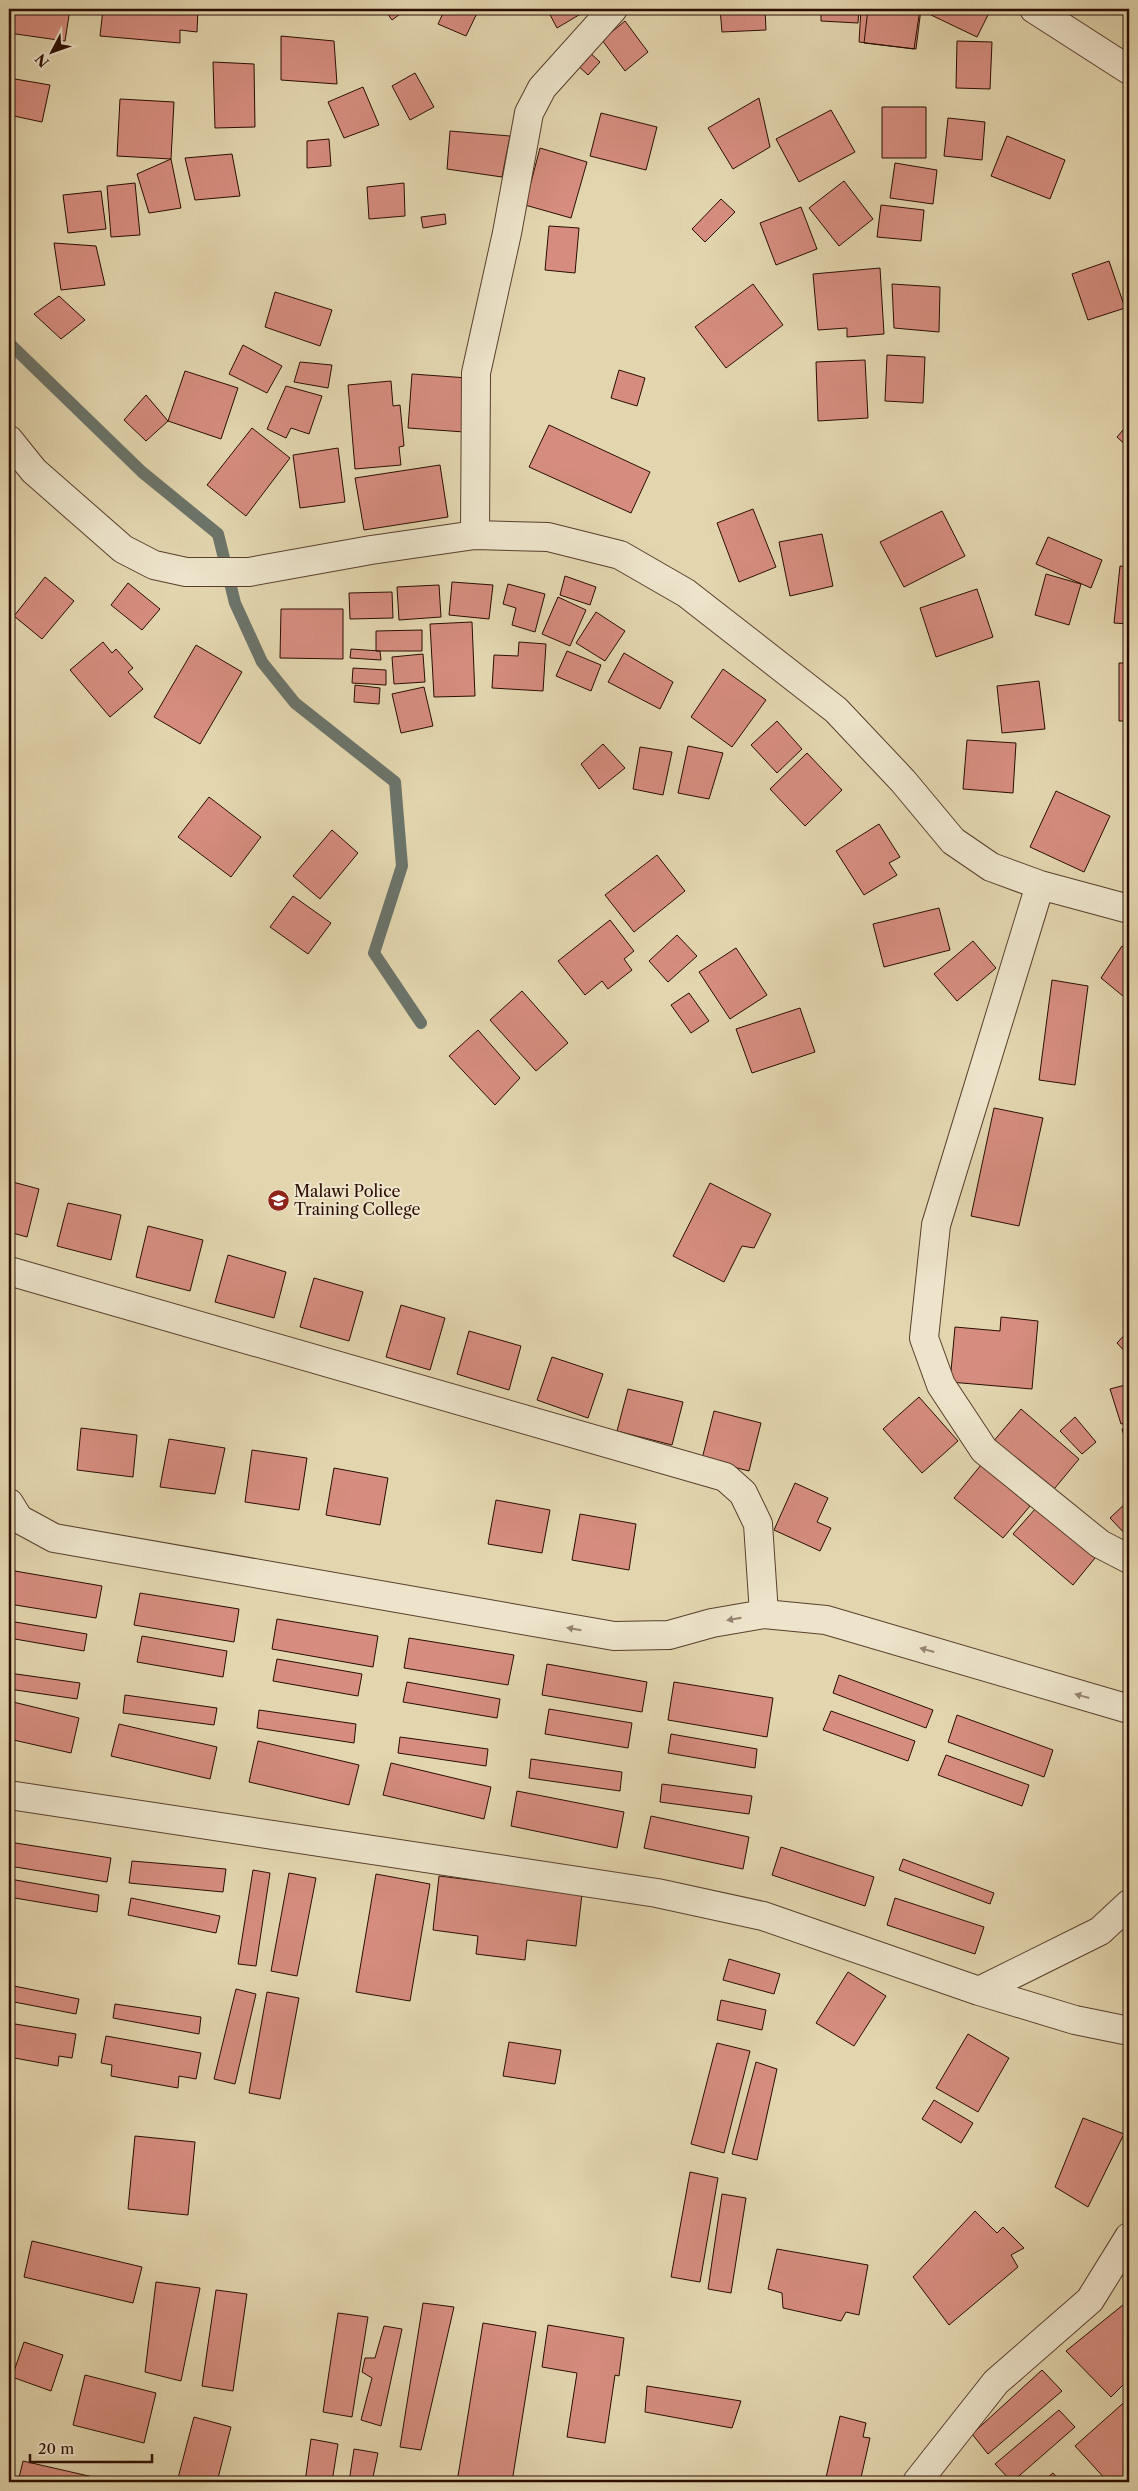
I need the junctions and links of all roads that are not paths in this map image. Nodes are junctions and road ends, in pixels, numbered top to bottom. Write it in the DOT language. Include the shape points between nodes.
graph roads {
  1 [pos="613,9"];
  2 [pos="1034,9"];
  3 [pos="1129,70"];
  4 [pos="9,440"];
  5 [pos="475,535"];
  6 [pos="1040,884"];
  7 [pos="1129,909"];
  8 [pos="9,1271"];
  9 [pos="9,1503"];
  10 [pos="1129,1559"];
  11 [pos="764,1614"];
  12 [pos="1129,1709"];
  13 [pos="9,1795"];
  14 [pos="1129,1904"];
  15 [pos="979,1991"];
  16 [pos="1129,2031"];
  17 [pos="1129,2237"];
  18 [pos="917,2482"];
  1 -- 5 [label="street" via="542,88 529,113 507,234 476,373"];
  2 -- 3 [label="street"];
  4 -- 5 [label="street" via="34,471 123,549 154,565 186,572 249,572"];
  5 -- 6 [label="street" via="548,537 620,555 686,593 836,710 903,781 953,841 991,867"];
  6 -- 7 [label="street"];
  6 -- 10 [label="street" via="936,1225 924,1338 940,1385 984,1450 1100,1544"];
  8 -- 11 [label="street" via="725,1477 743,1494 758,1524"];
  11 -- 9 [label="street, one-way" via="669,1635 614,1636 54,1538 19,1519"];
  12 -- 11 [label="street, one-way" via="826,1620"];
  13 -- 15 [label="street" via="657,1893 762,1916"];
  14 -- 15 [label="street" via="1100,1930"];
  15 -- 16 [label="street" via="1075,2020"];
  17 -- 18 [label="street" via="1090,2300 996,2382"];
}
